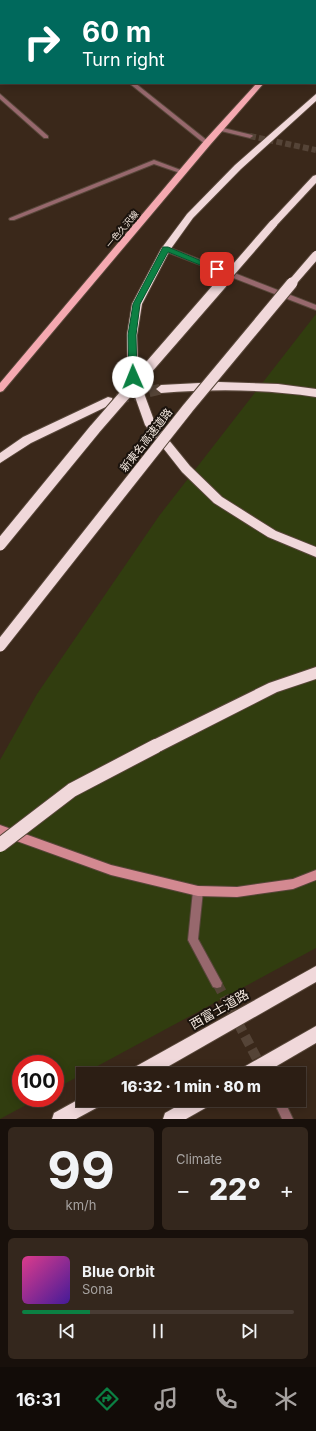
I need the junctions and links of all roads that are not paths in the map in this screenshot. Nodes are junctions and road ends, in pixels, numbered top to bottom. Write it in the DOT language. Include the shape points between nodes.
graph roads {
  1 [pos="133,84"];
  2 [pos="260,84"];
  3 [pos="0,96"];
  4 [pos="316,97"];
  5 [pos="219,129"];
  6 [pos="250,136"];
  7 [pos="46,137"];
  8 [pos="207,143"];
  9 [pos="183,172"];
  10 [pos="316,178"];
  11 [pos="12,219"];
  12 [pos="166,249"];
  13 [pos="316,255"];
  14 [pos="316,308"];
  15 [pos="0,389"];
  16 [pos="161,389"];
  17 [pos="316,393"];
  18 [pos="108,401"];
  19 [pos="0,459"];
  20 [pos="0,545"];
  21 [pos="316,552"];
  22 [pos="0,646"];
  23 [pos="316,673"];
  24 [pos="0,830"];
  25 [pos="0,845"];
  26 [pos="316,875"];
  27 [pos="198,891"];
  28 [pos="316,974"];
  29 [pos="218,983"];
  30 [pos="316,1034"];
  31 [pos="151,1067"];
  32 [pos="260,1067"];
  33 [pos="81,1107"];
  34 [pos="192,1107"];
  35 [pos="282,1107"];
  36 [pos="60,1119"];
  37 [pos="171,1119"];
  38 [pos="288,1119"];
  1 -- 8 [label="street"];
  2 -- 5 [label="main road, 一色久沢線"];
  3 -- 7 [label="street"];
  4 -- 12 [label="highway" via="238,167 190,216"];
  5 -- 6 [label="street"];
  5 -- 8 [label="main road, 一色久沢線"];
  8 -- 9 [label="main road, 一色久沢線"];
  9 -- 11 [label="street" via="154,162"];
  9 -- 15 [label="main road, 一色久沢線"];
  10 -- 20 [label="highway, bridge" via="95,429"];
  12 -- 14 [label="street"];
  12 -- 21 [label="highway" via="137,304 132,335 133,377 150,425 186,469 218,500 272,534"];
  13 -- 22 [label="highway, 新東名高速道路, bridge" via="188,408"];
  16 -- 17 [label="highway" via="206,386 289,388"];
  18 -- 19 [label="highway" via="27,440"];
  23 -- 25 [label="highway, bridge" via="274,687 72,790"];
  24 -- 27 [label="street" via="111,870"];
  26 -- 27 [label="street" via="293,884 237,892"];
  27 -- 29 [label="street" via="194,940"];
  28 -- 31 [label="highway, 西富士道路"];
  30 -- 32 [label="highway"];
  33 -- 36 [label="highway"];
  34 -- 37 [label="highway"];
  35 -- 38 [label="street"];
}
